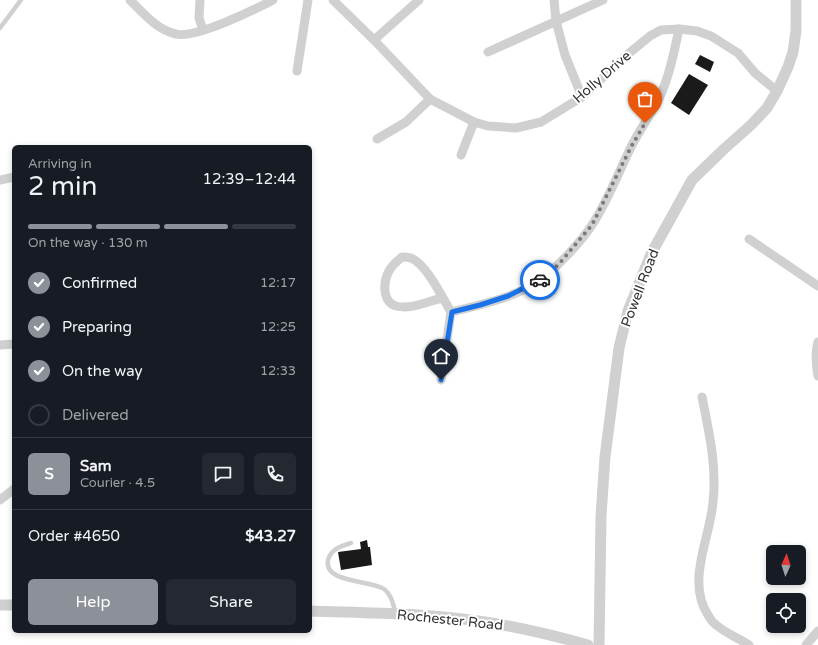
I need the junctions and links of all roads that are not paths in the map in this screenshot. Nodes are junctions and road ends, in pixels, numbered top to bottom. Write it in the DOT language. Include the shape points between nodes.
graph roads {
  1 [pos="21,0"];
  2 [pos="130,0"];
  3 [pos="200,0"];
  4 [pos="273,0"];
  5 [pos="308,0"];
  6 [pos="333,0"];
  7 [pos="419,0"];
  8 [pos="554,0"];
  9 [pos="603,0"];
  10 [pos="796,0"];
  11 [pos="556,21"];
  12 [pos="0,28"];
  13 [pos="679,29"];
  14 [pos="203,30"];
  15 [pos="374,40"];
  16 [pos="488,52"];
  17 [pos="297,71"];
  18 [pos="776,91"];
  19 [pos="582,97"];
  20 [pos="430,99"];
  21 [pos="474,122"];
  22 [pos="377,138"];
  23 [pos="461,155"];
  24 [pos="12,177"];
  25 [pos="0,180"];
  26 [pos="749,239"];
  27 [pos="818,286"];
  28 [pos="442,298"];
  29 [pos="452,312"];
  30 [pos="818,342"];
  31 [pos="12,344"];
  32 [pos="0,345"];
  33 [pos="818,376"];
  34 [pos="441,380"];
  35 [pos="702,397"];
  36 [pos="12,490"];
  37 [pos="0,500"];
  38 [pos="351,542"];
  39 [pos="0,605"];
  40 [pos="12,605"];
  41 [pos="312,611"];
  42 [pos="396,614"];
  43 [pos="818,631"];
  44 [pos="588,645"];
  45 [pos="599,645"];
  46 [pos="749,645"];
  47 [pos="806,645"];
  1 -- 12 [label="lane"];
  2 -- 14 [label="street" via="166,31 189,35"];
  3 -- 14 [label="street" via="199,18"];
  4 -- 14 [label="street"];
  5 -- 17 [label="street"];
  6 -- 15 [label="street, Holly Drive"];
  7 -- 15 [label="street"];
  8 -- 11 [label="street"];
  9 -- 11 [label="street"];
  10 -- 18 [label="street, Powell Road" via="793,52"];
  11 -- 16 [label="street"];
  11 -- 19 [label="street" via="565,55"];
  13 -- 18 [label="street, Holly Drive" via="697,31 726,45 738,53 755,73"];
  13 -- 19 [label="street, Holly Drive" via="661,30 650,36"];
  13 -- 29 [label="street" via="671,66 659,99 631,147 592,225 558,265 537,282 508,296"];
  15 -- 20 [label="street, Holly Drive"];
  18 -- 45 [label="street, Powell Road" via="767,108 751,125 692,180 651,254 628,311 619,348 606,457 601,516"];
  19 -- 21 [label="street, Holly Drive" via="530,126 509,128"];
  20 -- 21 [label="street, Holly Drive"];
  20 -- 22 [label="street" via="406,122"];
  21 -- 23 [label="street"];
  24 -- 25 [label="street"];
  26 -- 27 [label="street"];
  28 -- 28 [label="street" via="424,270 410,258 402,257 389,271 385,294 391,304 413,306"];
  28 -- 29 [label="street"];
  29 -- 34 [label="street"];
  30 -- 33 [label="street"];
  31 -- 32 [label="street"];
  35 -- 46 [label="street" via="713,449 714,479 711,517 699,574 700,597 714,624"];
  36 -- 37 [label="street"];
  38 -- 42 [label="lane" via="336,548 330,555 327,563 330,571 336,576 377,585 385,590 391,598"];
  39 -- 40 [label="street"];
  41 -- 42 [label="street, Rochester Road"];
  42 -- 44 [label="street, Rochester Road" via="480,621 544,633"];
  43 -- 47 [label="street"];
}
